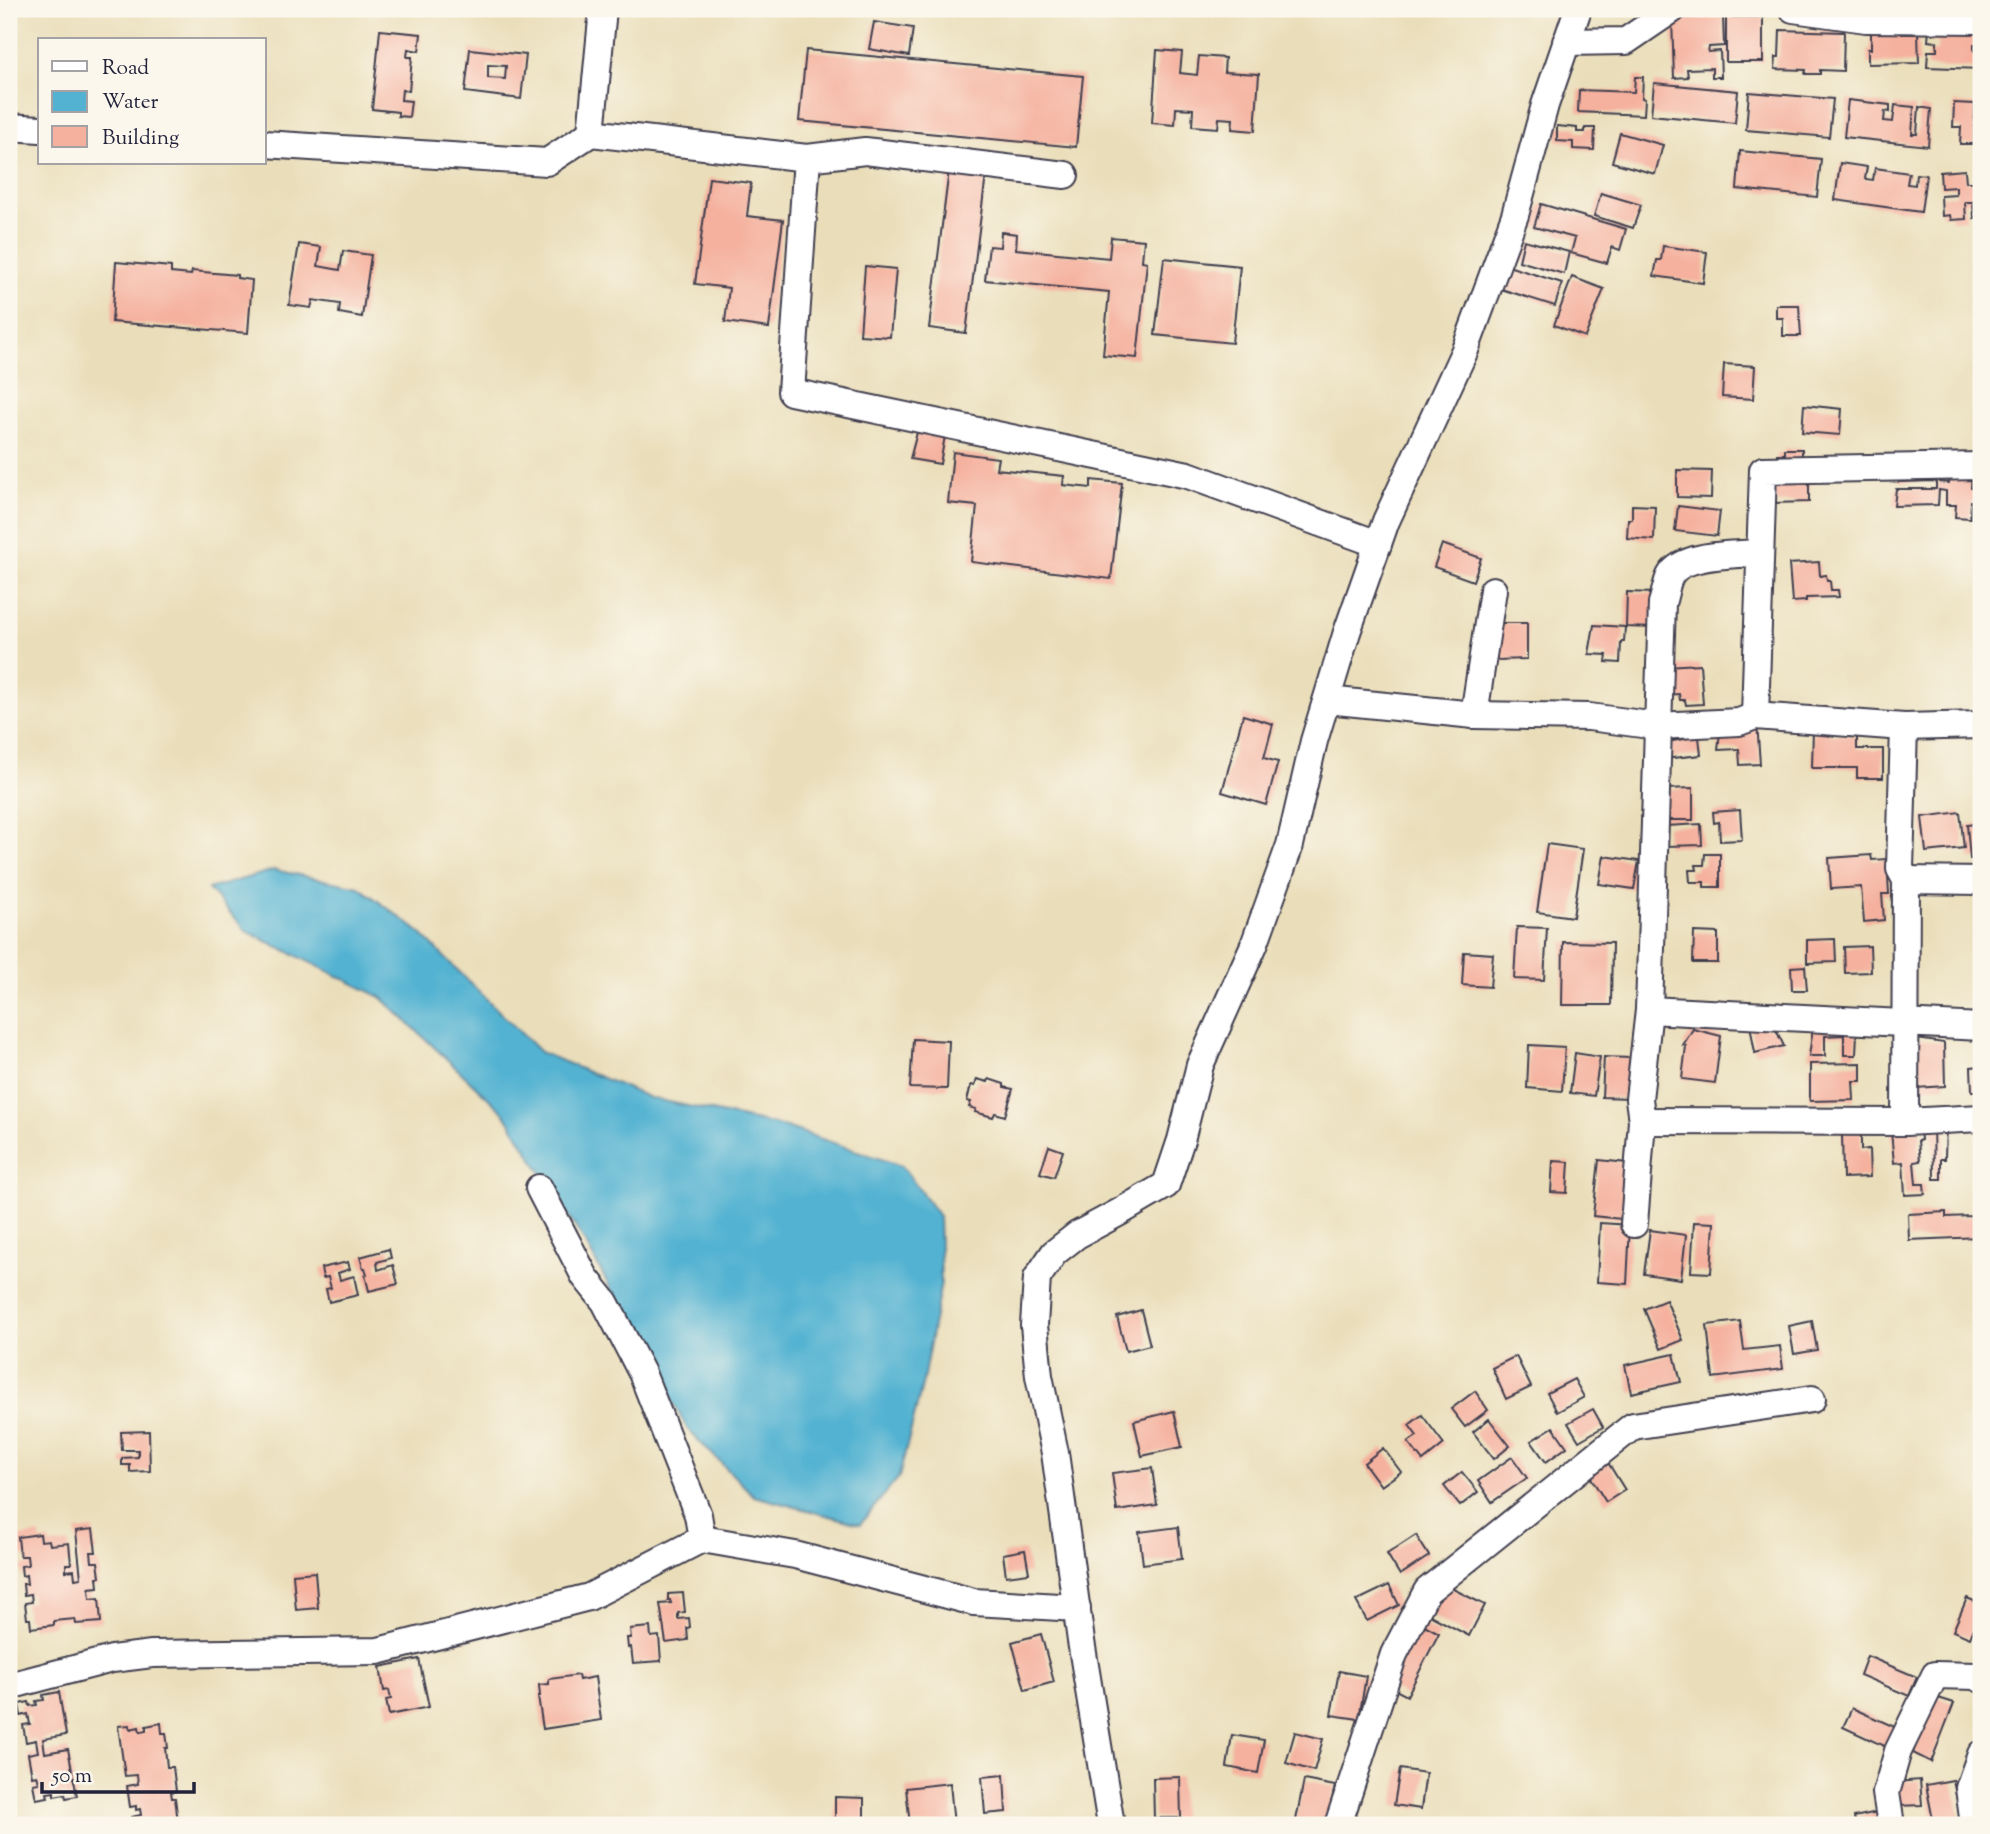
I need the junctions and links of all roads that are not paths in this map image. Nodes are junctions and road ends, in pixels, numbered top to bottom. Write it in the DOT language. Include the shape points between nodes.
graph roads {
  1 [pos="603,9"];
  2 [pos="1578,9"];
  3 [pos="1673,9"];
  4 [pos="1793,9"];
  5 [pos="1981,20"];
  6 [pos="1566,43"];
  7 [pos="9,127"];
  8 [pos="38,129"];
  9 [pos="591,133"];
  10 [pos="266,144"];
  11 [pos="807,158"];
  12 [pos="1065,175"];
  13 [pos="1981,466"];
  14 [pos="1378,544"];
  15 [pos="1759,554"];
  16 [pos="1493,590"];
  17 [pos="1327,700"];
  18 [pos="1474,715"];
  19 [pos="1755,716"];
  20 [pos="1981,725"];
  21 [pos="1657,726"];
  22 [pos="1904,727"];
  23 [pos="1906,880"];
  24 [pos="1981,881"];
  25 [pos="1649,1010"];
  26 [pos="1907,1023"];
  27 [pos="1981,1027"];
  28 [pos="1981,1118"];
  29 [pos="1642,1121"];
  30 [pos="1905,1122"];
  31 [pos="539,1188"];
  32 [pos="1634,1224"];
  33 [pos="1812,1399"];
  34 [pos="702,1539"];
  35 [pos="1077,1608"];
  36 [pos="1981,1679"];
  37 [pos="9,1686"];
  38 [pos="1981,1754"];
  39 [pos="1111,1825"];
  40 [pos="1338,1825"];
  41 [pos="1891,1825"];
  42 [pos="1974,1825"];
  1 -- 9 [label="street"];
  2 -- 6 [label="street"];
  3 -- 6 [label="street" via="1626,41"];
  4 -- 5 [label="street" via="1866,19"];
  6 -- 14 [label="street" via="1516,215 1465,350"];
  7 -- 8 [label="street"];
  9 -- 10 [label="street" via="547,162"];
  9 -- 11 [label="street"];
  11 -- 12 [label="street" via="865,151"];
  11 -- 14 [label="street" via="791,392 1188,475"];
  13 -- 15 [label="street" via="1763,470"];
  14 -- 17 [label="street"];
  15 -- 19 [label="street"];
  15 -- 21 [label="street" via="1693,560 1677,567 1670,577 1662,603"];
  16 -- 18 [label="street"];
  17 -- 18 [label="street"];
  17 -- 35 [label="street" via="1290,845 1254,945 1200,1065 1166,1185 1077,1235 1054,1253 1037,1278 1034,1325 1039,1377"];
  18 -- 21 [label="street" via="1589,717"];
  19 -- 21 [label="street" via="1739,722"];
  19 -- 22 [label="street"];
  20 -- 22 [label="street"];
  21 -- 25 [label="street"];
  22 -- 23 [label="street" via="1900,869"];
  23 -- 24 [label="street"];
  23 -- 26 [label="street"];
  25 -- 26 [label="street"];
  25 -- 29 [label="street" via="1639,1099"];
  26 -- 27 [label="street"];
  26 -- 30 [label="street"];
  28 -- 30 [label="street"];
  29 -- 30 [label="street"];
  29 -- 32 [label="street"];
  31 -- 34 [label="street" via="584,1277 605,1302 642,1373 698,1515"];
  33 -- 40 [label="street" via="1633,1426 1427,1591 1394,1654"];
  34 -- 35 [label="street" via="795,1555 974,1602"];
  34 -- 37 [label="street" via="589,1597 379,1651 152,1654 112,1659"];
  35 -- 39 [label="street"];
  36 -- 41 [label="street" via="1935,1675 1898,1751 1886,1793"];
  38 -- 42 [label="street" via="1969,1788"];
}
